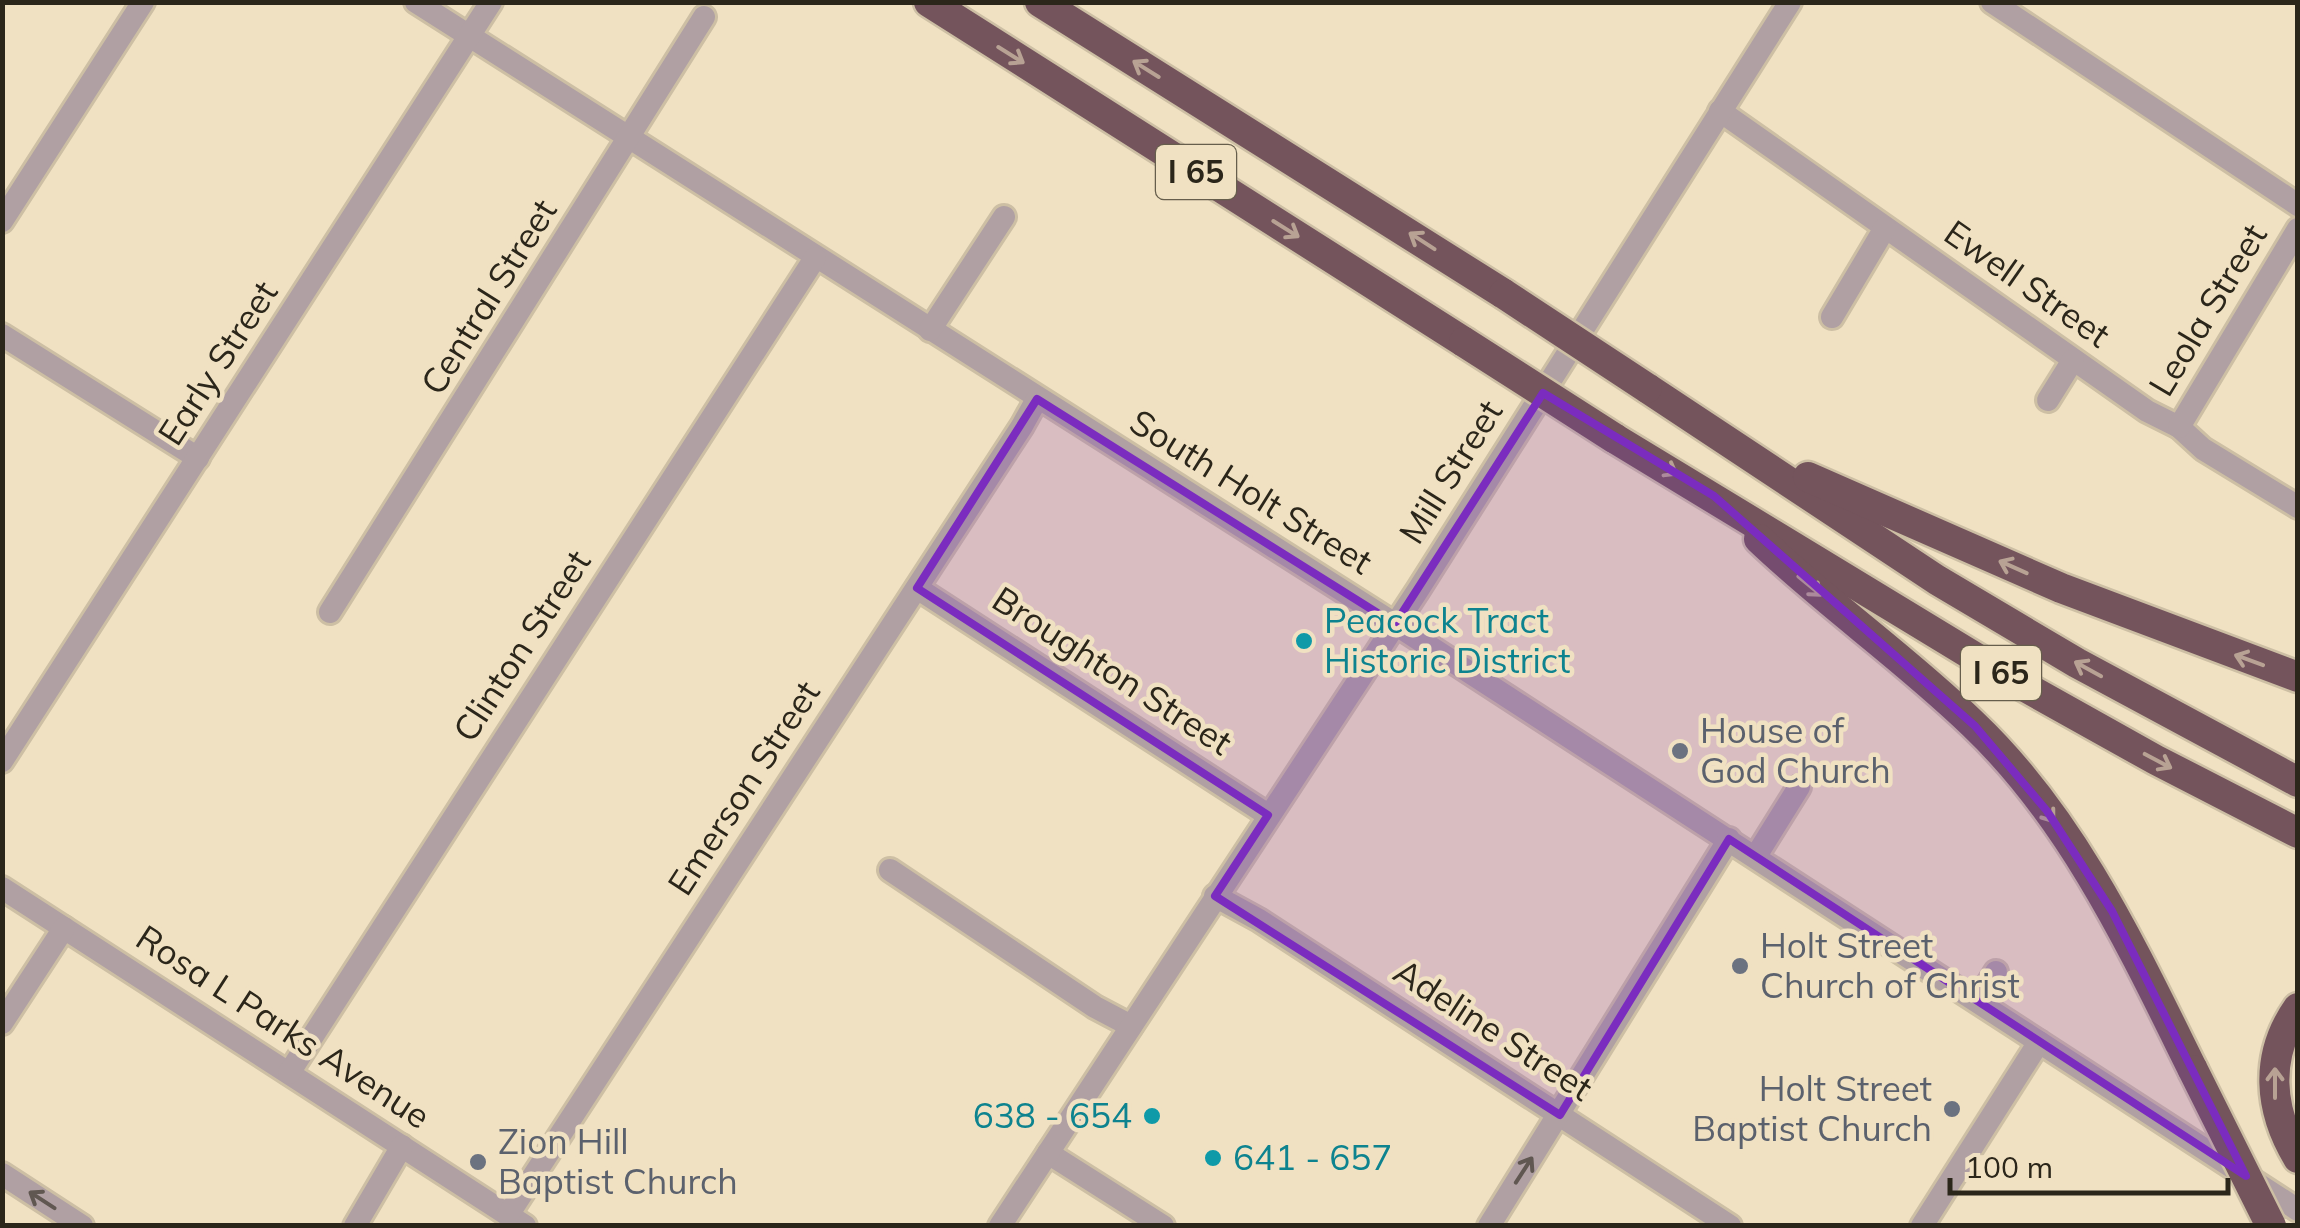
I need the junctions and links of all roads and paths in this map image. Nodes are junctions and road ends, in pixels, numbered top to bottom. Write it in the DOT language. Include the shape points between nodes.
graph roads {
  1 [pos="142,2"];
  2 [pos="416,2"];
  3 [pos="492,2"];
  4 [pos="929,2"];
  5 [pos="1040,2"];
  6 [pos="1790,2"];
  7 [pos="1992,2"];
  8 [pos="704,18"];
  9 [pos="470,37"];
  10 [pos="1720,111"];
  11 [pos="628,138"];
  12 [pos="2298,205"];
  13 [pos="1004,217"];
  14 [pos="2,222"];
  15 [pos="1885,228"];
  16 [pos="2298,229"];
  17 [pos="815,258"];
  18 [pos="1832,317"];
  19 [pos="930,330"];
  20 [pos="2,335"];
  21 [pos="2073,360"];
  22 [pos="1036,399"];
  23 [pos="2048,400"];
  24 [pos="2179,428"];
  25 [pos="1732,444"];
  26 [pos="198,458"];
  27 [pos="1714,496"];
  28 [pos="2298,507"];
  29 [pos="917,588"];
  30 [pos="330,612"];
  31 [pos="1395,624"];
  32 [pos="2298,677"];
  33 [pos="2,761"];
  34 [pos="2298,782"];
  35 [pos="1799,787"];
  36 [pos="1268,814"];
  37 [pos="2298,833"];
  38 [pos="1729,839"];
  39 [pos="1756,856"];
  40 [pos="890,870"];
  41 [pos="2,888"];
  42 [pos="1216,896"];
  43 [pos="64,928"];
  44 [pos="1996,972"];
  45 [pos="1978,1001"];
  46 [pos="2298,1008"];
  47 [pos="2,1024"];
  48 [pos="1131,1026"];
  49 [pos="2039,1042"];
  50 [pos="288,1072"];
  51 [pos="1560,1115"];
  52 [pos="402,1146"];
  53 [pos="1048,1153"];
  54 [pos="2297,1158"];
  55 [pos="2,1174"];
  56 [pos="2298,1210"];
  57 [pos="517,1220"];
  58 [pos="82,1226"];
  59 [pos="355,1226"];
  60 [pos="1000,1226"];
  61 [pos="1163,1226"];
  62 [pos="1488,1226"];
  63 [pos="1730,1226"];
  64 [pos="1922,1226"];
  65 [pos="2271,1226"];
  1 -- 14 [label="street"];
  2 -- 9 [label="street, South Holt Street"];
  3 -- 9 [label="street, Early Street"];
  4 -- 27 [label="highway, I 65, one-way, bridge"];
  25 -- 5 [label="highway, I 65, one-way, bridge"];
  6 -- 10 [label="street, Mill Street"];
  7 -- 12 [label="street"];
  8 -- 11 [label="street, Central Street"];
  9 -- 11 [label="street, South Holt Street"];
  9 -- 26 [label="street, Early Street"];
  10 -- 15 [label="street, Ewell Street"];
  10 -- 31 [label="street, Mill Street"];
  11 -- 17 [label="street, South Holt Street"];
  11 -- 30 [label="street, Central Street"];
  13 -- 19 [label="street"];
  15 -- 18 [label="street"];
  15 -- 21 [label="street, Ewell Street"];
  16 -- 24 [label="street, Leola Street"];
  17 -- 19 [label="street, South Holt Street"];
  17 -- 50 [label="street, Clinton Street"];
  19 -- 22 [label="street, South Holt Street"];
  20 -- 26 [label="street"];
  21 -- 23 [label="street"];
  21 -- 24 [label="street, Ewell Street"];
  22 -- 29 [label="street, Emerson Street"];
  22 -- 31 [label="street, South Holt Street"];
  24 -- 28 [label="street, Ewell Street"];
  32 -- 25 [label="highway, one-way" via="2061,588"];
  34 -- 25 [label="highway, I 65, one-way" via="1937,580"];
  26 -- 33 [label="street, Early Street"];
  27 -- 37 [label="highway, I 65, one-way" via="2010,679"];
  27 -- 65 [label="highway, one-way, bridge" via="1807,585 1975,726 2070,844 2112,911"];
  29 -- 36 [label="street, Broughton Street"];
  29 -- 57 [label="street, Emerson Street"];
  31 -- 36 [label="street, Mill Street"];
  31 -- 38 [label="street, South Holt Street"];
  35 -- 39 [label="street"];
  36 -- 42 [label="street, Mill Street"];
  38 -- 39 [label="street, South Holt Street"];
  38 -- 51 [label="street"];
  39 -- 45 [label="street, South Holt Street"];
  40 -- 48 [label="street"];
  41 -- 43 [label="street, Rosa L Parks Avenue"];
  42 -- 48 [label="street, Mill Street"];
  42 -- 51 [label="street, Adeline Street"];
  43 -- 47 [label="street"];
  43 -- 50 [label="street, Rosa L Parks Avenue"];
  44 -- 45 [label="street"];
  45 -- 49 [label="street, South Holt Street"];
  54 -- 46 [label="highway, one-way" via="2278,1120 2273,1090 2280,1041"];
  48 -- 53 [label="street, Mill Street"];
  49 -- 56 [label="street, South Holt Street"];
  49 -- 64 [label="street"];
  50 -- 52 [label="street, Rosa L Parks Avenue"];
  62 -- 51 [label="street, one-way"];
  51 -- 63 [label="street, Adeline Street"];
  52 -- 57 [label="street, Rosa L Parks Avenue"];
  52 -- 59 [label="street"];
  53 -- 60 [label="street, Mill Street"];
  53 -- 61 [label="street"];
  58 -- 55 [label="street, one-way"];
}
